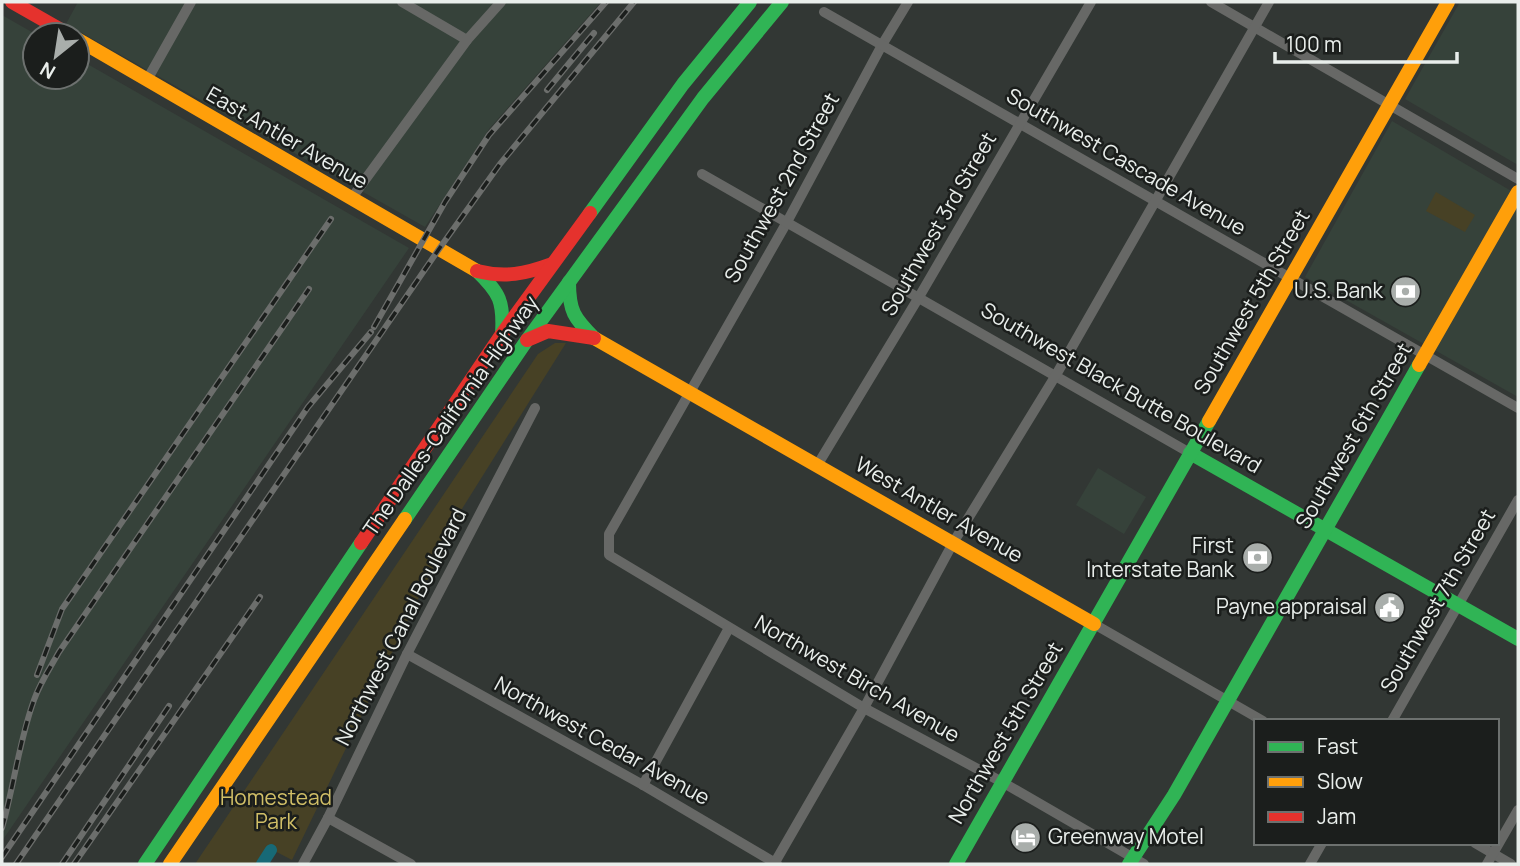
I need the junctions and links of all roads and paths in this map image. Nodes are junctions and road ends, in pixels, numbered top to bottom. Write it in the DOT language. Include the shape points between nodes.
graph roads {
  1 [pos="12,2"];
  2 [pos="191,2"];
  3 [pos="402,2"];
  4 [pos="501,2"];
  5 [pos="750,2"];
  6 [pos="782,2"];
  7 [pos="908,2"];
  8 [pos="1091,2"];
  9 [pos="1211,2"];
  10 [pos="1269,2"];
  11 [pos="1448,2"];
  12 [pos="824,12"];
  13 [pos="45,21"];
  14 [pos="1255,27"];
  15 [pos="467,40"];
  16 [pos="882,45"];
  17 [pos="91,47"];
  18 [pos="147,80"];
  19 [pos="1390,105"];
  20 [pos="1020,123"];
  21 [pos="702,174"];
  22 [pos="1518,179"];
  23 [pos="1518,192"];
  24 [pos="351,199"];
  25 [pos="1156,201"];
  26 [pos="787,222"];
  27 [pos="552,264"];
  28 [pos="477,271"];
  29 [pos="1291,278"];
  30 [pos="569,282"];
  31 [pos="919,297"];
  32 [pos="502,334"];
  33 [pos="594,338"];
  34 [pos="527,340"];
  35 [pos="1424,354"];
  36 [pos="1056,375"];
  37 [pos="689,393"];
  38 [pos="534,408"];
  39 [pos="1518,408"];
  40 [pos="1190,453"];
  41 [pos="818,464"];
  42 [pos="1518,500"];
  43 [pos="1325,530"];
  44 [pos="609,534"];
  45 [pos="953,543"];
  46 [pos="1459,605"];
  47 [pos="1094,624"];
  48 [pos="729,628"];
  49 [pos="1518,639"];
  50 [pos="407,654"];
  51 [pos="1228,701"];
  52 [pos="864,708"];
  53 [pos="1260,719"];
  54 [pos="1393,719"];
  55 [pos="1002,782"];
  56 [pos="643,785"];
  57 [pos="1518,810"];
  58 [pos="328,818"];
  59 [pos="1499,843"];
  60 [pos="1321,845"];
  61 [pos="1479,845"];
  62 [pos="1498,845"];
  63 [pos="1493,853"];
  64 [pos="1136,862"];
  65 [pos="145,864"];
  66 [pos="170,864"];
  67 [pos="303,864"];
  68 [pos="411,864"];
  69 [pos="775,864"];
  70 [pos="956,864"];
  71 [pos="1310,864"];
  72 [pos="1487,864"];
  73 [pos="1511,864"];
  1 -- 13 [label="main road"];
  2 -- 18 [label="street"];
  3 -- 15 [label="street"];
  4 -- 15 [label="street"];
  5 -- 27 [label="main road, The Dalles-California Highway" via="683,84"];
  6 -- 30 [label="main road, The Dalles-California Highway" via="703,98"];
  7 -- 16 [label="street, Southwest 2nd Street"];
  8 -- 20 [label="street, Southwest 3rd Street"];
  9 -- 14 [label="street"];
  10 -- 14 [label="street"];
  11 -- 19 [label="main road, Southwest 5th Street"];
  12 -- 16 [label="street, Southwest Cascade Avenue"];
  14 -- 19 [label="street"];
  14 -- 25 [label="street"];
  15 -- 24 [label="street"];
  16 -- 20 [label="street, Southwest Cascade Avenue"];
  16 -- 26 [label="street, Southwest 2nd Street"];
  17 -- 18 [label="main road, East Antler Avenue"];
  18 -- 24 [label="main road, East Antler Avenue"];
  19 -- 22 [label="street"];
  19 -- 29 [label="main road, Southwest 5th Street"];
  20 -- 25 [label="street, Southwest Cascade Avenue"];
  20 -- 31 [label="street, Southwest 3rd Street"];
  21 -- 26 [label="street, Southwest Black Butte Boulevard"];
  23 -- 35 [label="main road, Southwest 6th Street"];
  24 -- 28 [label="main road, East Antler Avenue"];
  25 -- 29 [label="street, Southwest Cascade Avenue"];
  25 -- 36 [label="street"];
  26 -- 31 [label="street, Southwest Black Butte Boulevard"];
  26 -- 37 [label="street, Southwest 2nd Street"];
  27 -- 28 [label="main road" via="515,277"];
  27 -- 32 [label="main road, The Dalles-California Highway"];
  28 -- 32 [label="main road" via="501,297"];
  29 -- 35 [label="street, Southwest Cascade Avenue"];
  29 -- 40 [label="main road, Southwest 5th Street"];
  30 -- 33 [label="main road" via="572,315"];
  30 -- 34 [label="main road, The Dalles-California Highway"];
  31 -- 36 [label="street, Southwest Black Butte Boulevard"];
  31 -- 41 [label="street, Southwest 3rd Street"];
  32 -- 65 [label="main road, The Dalles-California Highway"];
  33 -- 34 [label="main road" via="548,331"];
  33 -- 37 [label="main road, West Antler Avenue"];
  34 -- 66 [label="main road, The Dalles-California Highway"];
  35 -- 39 [label="street, Southwest Cascade Avenue"];
  35 -- 43 [label="main road, Southwest 6th Street"];
  36 -- 40 [label="street, Southwest Black Butte Boulevard"];
  36 -- 45 [label="street"];
  37 -- 41 [label="main road, West Antler Avenue"];
  37 -- 44 [label="street, Southwest 2nd Street"];
  38 -- 50 [label="street, Northwest Canal Boulevard"];
  40 -- 43 [label="main road, Southwest Black Butte Boulevard"];
  40 -- 47 [label="main road, Southwest 5th Street"];
  41 -- 45 [label="main road, West Antler Avenue"];
  42 -- 46 [label="street, Southwest 7th Street"];
  43 -- 46 [label="main road, Southwest Black Butte Boulevard"];
  43 -- 51 [label="main road, Southwest 6th Street"];
  44 -- 48 [label="street, Northwest Birch Avenue" via="609,555"];
  45 -- 47 [label="main road, West Antler Avenue"];
  45 -- 52 [label="street"];
  46 -- 49 [label="main road, Southwest Black Butte Boulevard"];
  46 -- 54 [label="street, Southwest 7th Street"];
  47 -- 51 [label="street, West Antler Avenue"];
  47 -- 55 [label="main road, Northwest 5th Street"];
  48 -- 52 [label="street, Northwest Birch Avenue"];
  48 -- 56 [label="street"];
  50 -- 56 [label="street, Northwest Cedar Avenue"];
  50 -- 58 [label="street, Northwest Canal Boulevard"];
  51 -- 53 [label="street, West Antler Avenue"];
  51 -- 64 [label="main road, Southwest 6th Street"];
  52 -- 55 [label="street, Northwest Birch Avenue"];
  52 -- 69 [label="street"];
  55 -- 64 [label="street, Northwest Birch Avenue"];
  55 -- 70 [label="main road, Northwest 5th Street"];
  56 -- 69 [label="street, Northwest Cedar Avenue"];
  57 -- 59 [label="street"];
  58 -- 67 [label="street, Northwest Canal Boulevard"];
  58 -- 68 [label="street"];
  60 -- 71 [label="street"];
  61 -- 63 [label="street"];
  62 -- 63 [label="street"];
  63 -- 72 [label="street"];
  63 -- 73 [label="street"];
}
